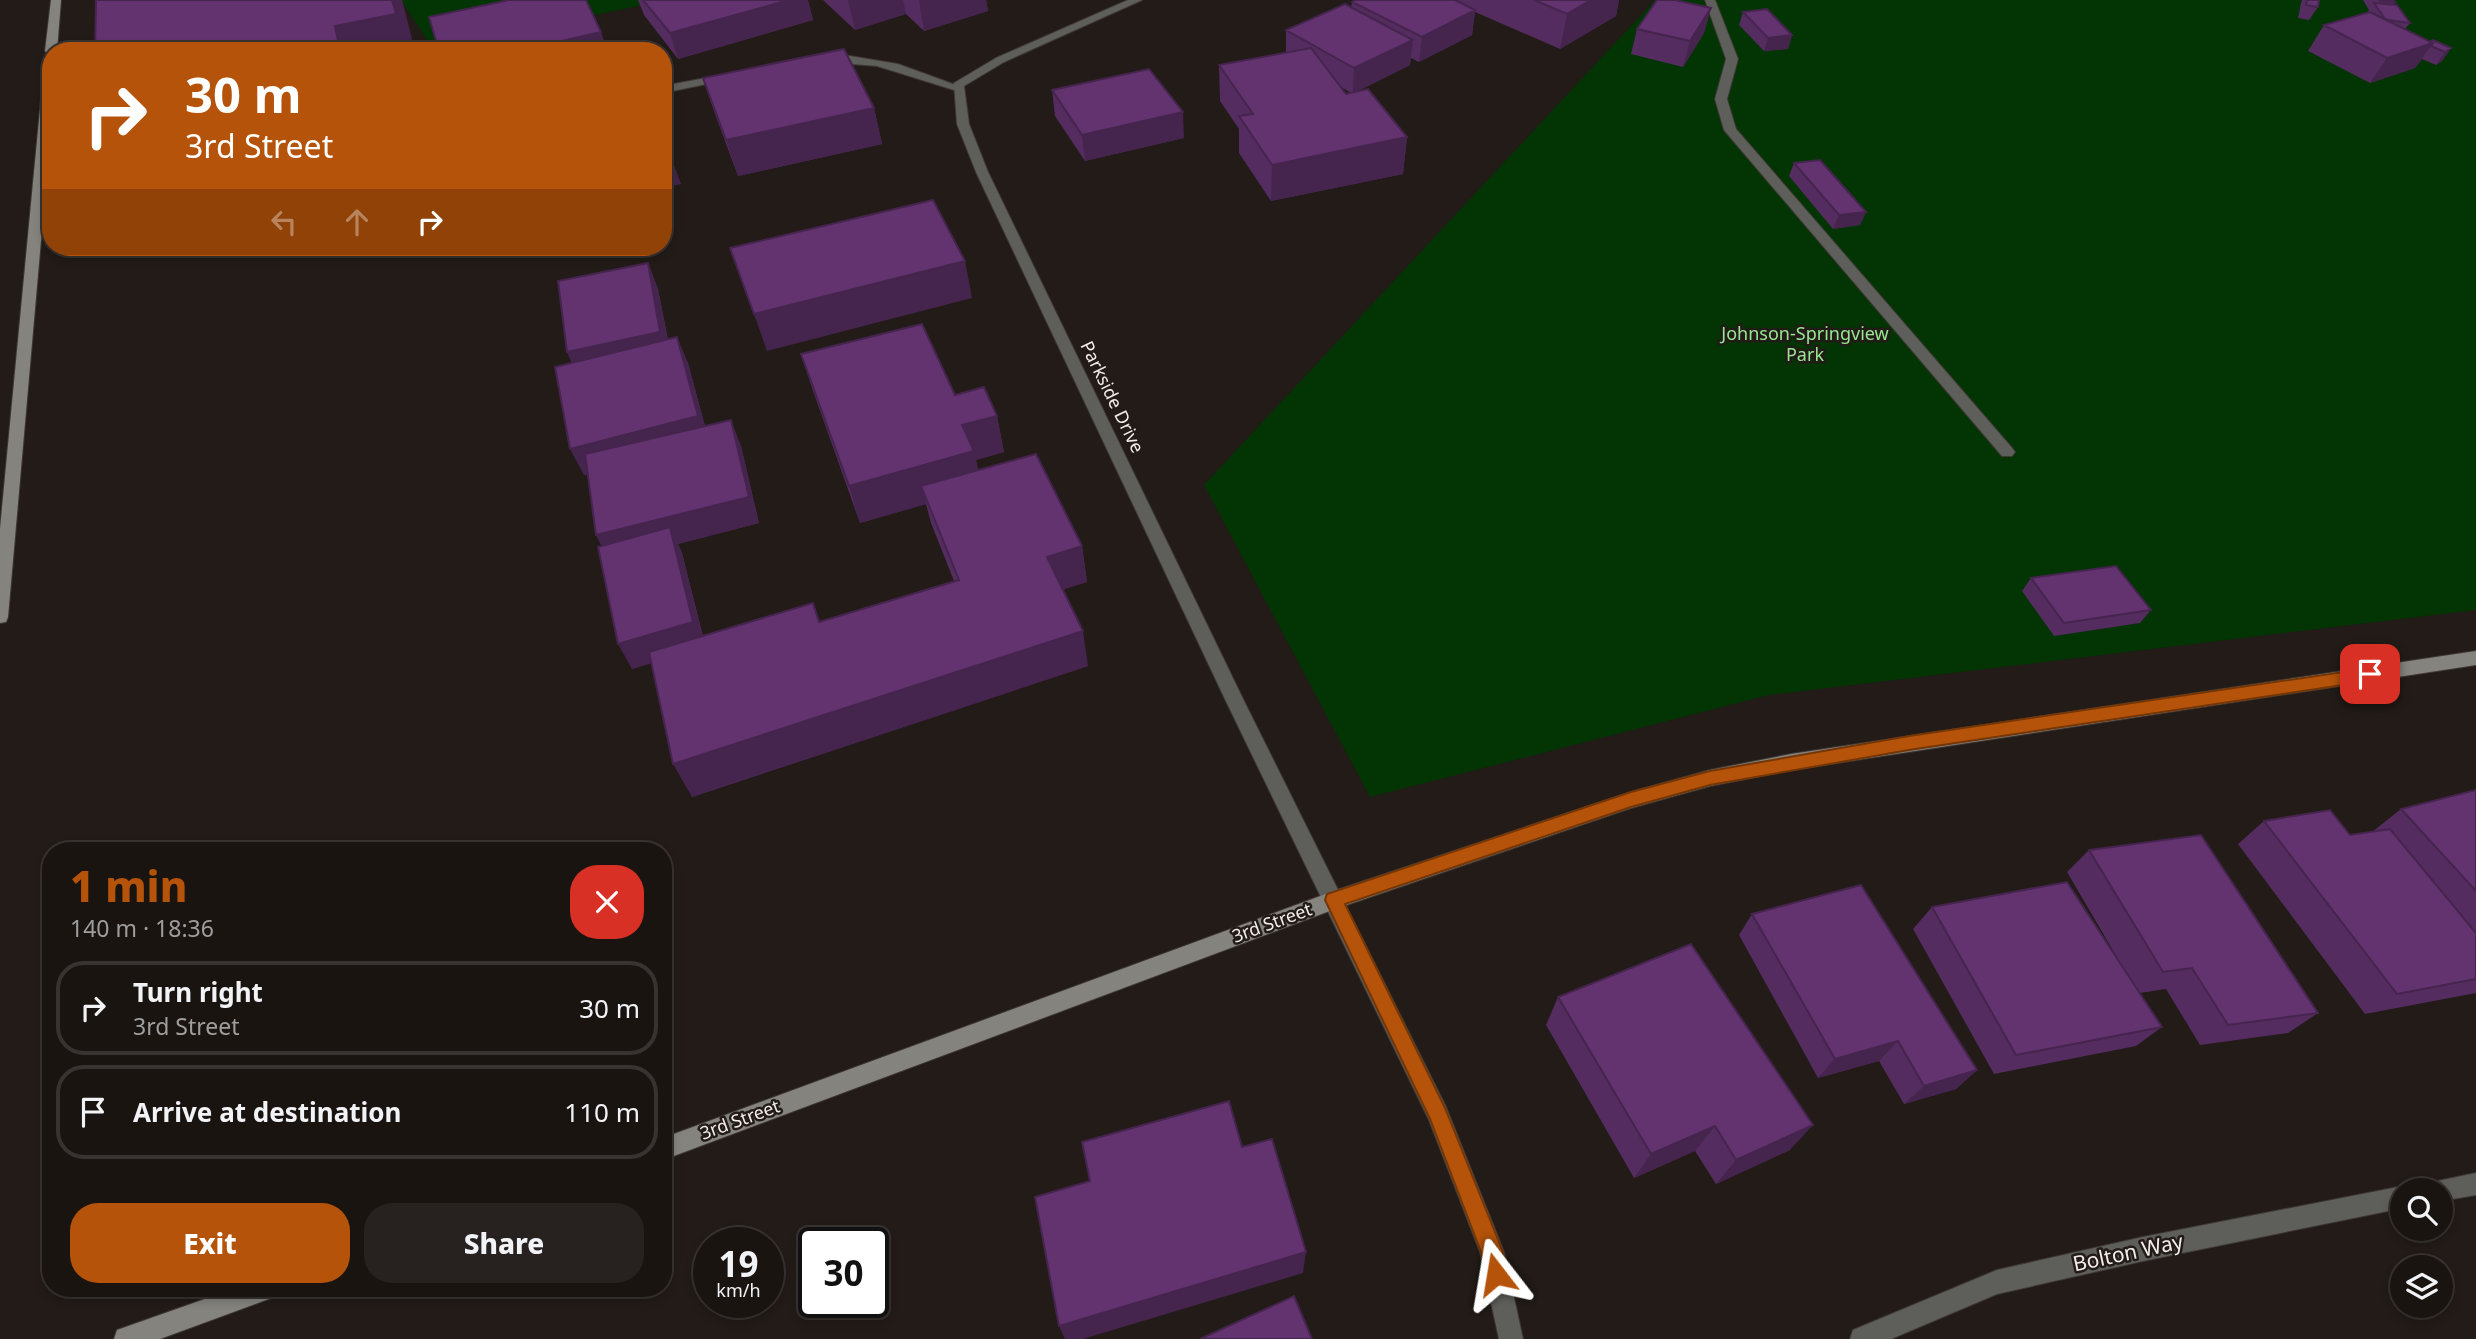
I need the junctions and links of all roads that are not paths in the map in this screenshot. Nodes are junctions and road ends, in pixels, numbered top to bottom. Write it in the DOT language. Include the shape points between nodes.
graph roads {
  1 [pos="56,0"];
  2 [pos="1137,0"];
  3 [pos="1710,0"];
  4 [pos="52,42"];
  5 [pos="820,59"];
  6 [pos="740,74"];
  7 [pos="672,88"];
  8 [pos="958,88"];
  9 [pos="42,156"];
  10 [pos="2007,452"];
  11 [pos="0,617"];
  12 [pos="2476,658"];
  13 [pos="1334,900"];
  14 [pos="672,1146"];
  15 [pos="2476,1184"];
  16 [pos="2453,1188"];
  17 [pos="2390,1200"];
  18 [pos="244,1297"];
  19 [pos="126,1339"];
  20 [pos="1511,1339"];
  21 [pos="1862,1339"];
  1 -- 4 [label="street"];
  2 -- 8 [label="street" via="1000,60"];
  3 -- 10 [label="street" via="1732,59 1721,99 1730,130"];
  5 -- 8 [label="street" via="880,62"];
  6 -- 7 [label="street"];
  8 -- 13 [label="street, Parkside Drive" via="963,124 982,172"];
  9 -- 11 [label="street"];
  12 -- 13 [label="street, 3rd Street" via="1909,743 1710,778"];
  13 -- 14 [label="street, 3rd Street"];
  13 -- 20 [label="street, Parkside Drive" via="1438,1115 1492,1252"];
  15 -- 16 [label="street"];
  17 -- 21 [label="street, Bolton Way" via="1997,1282"];
  18 -- 19 [label="street"];
}
